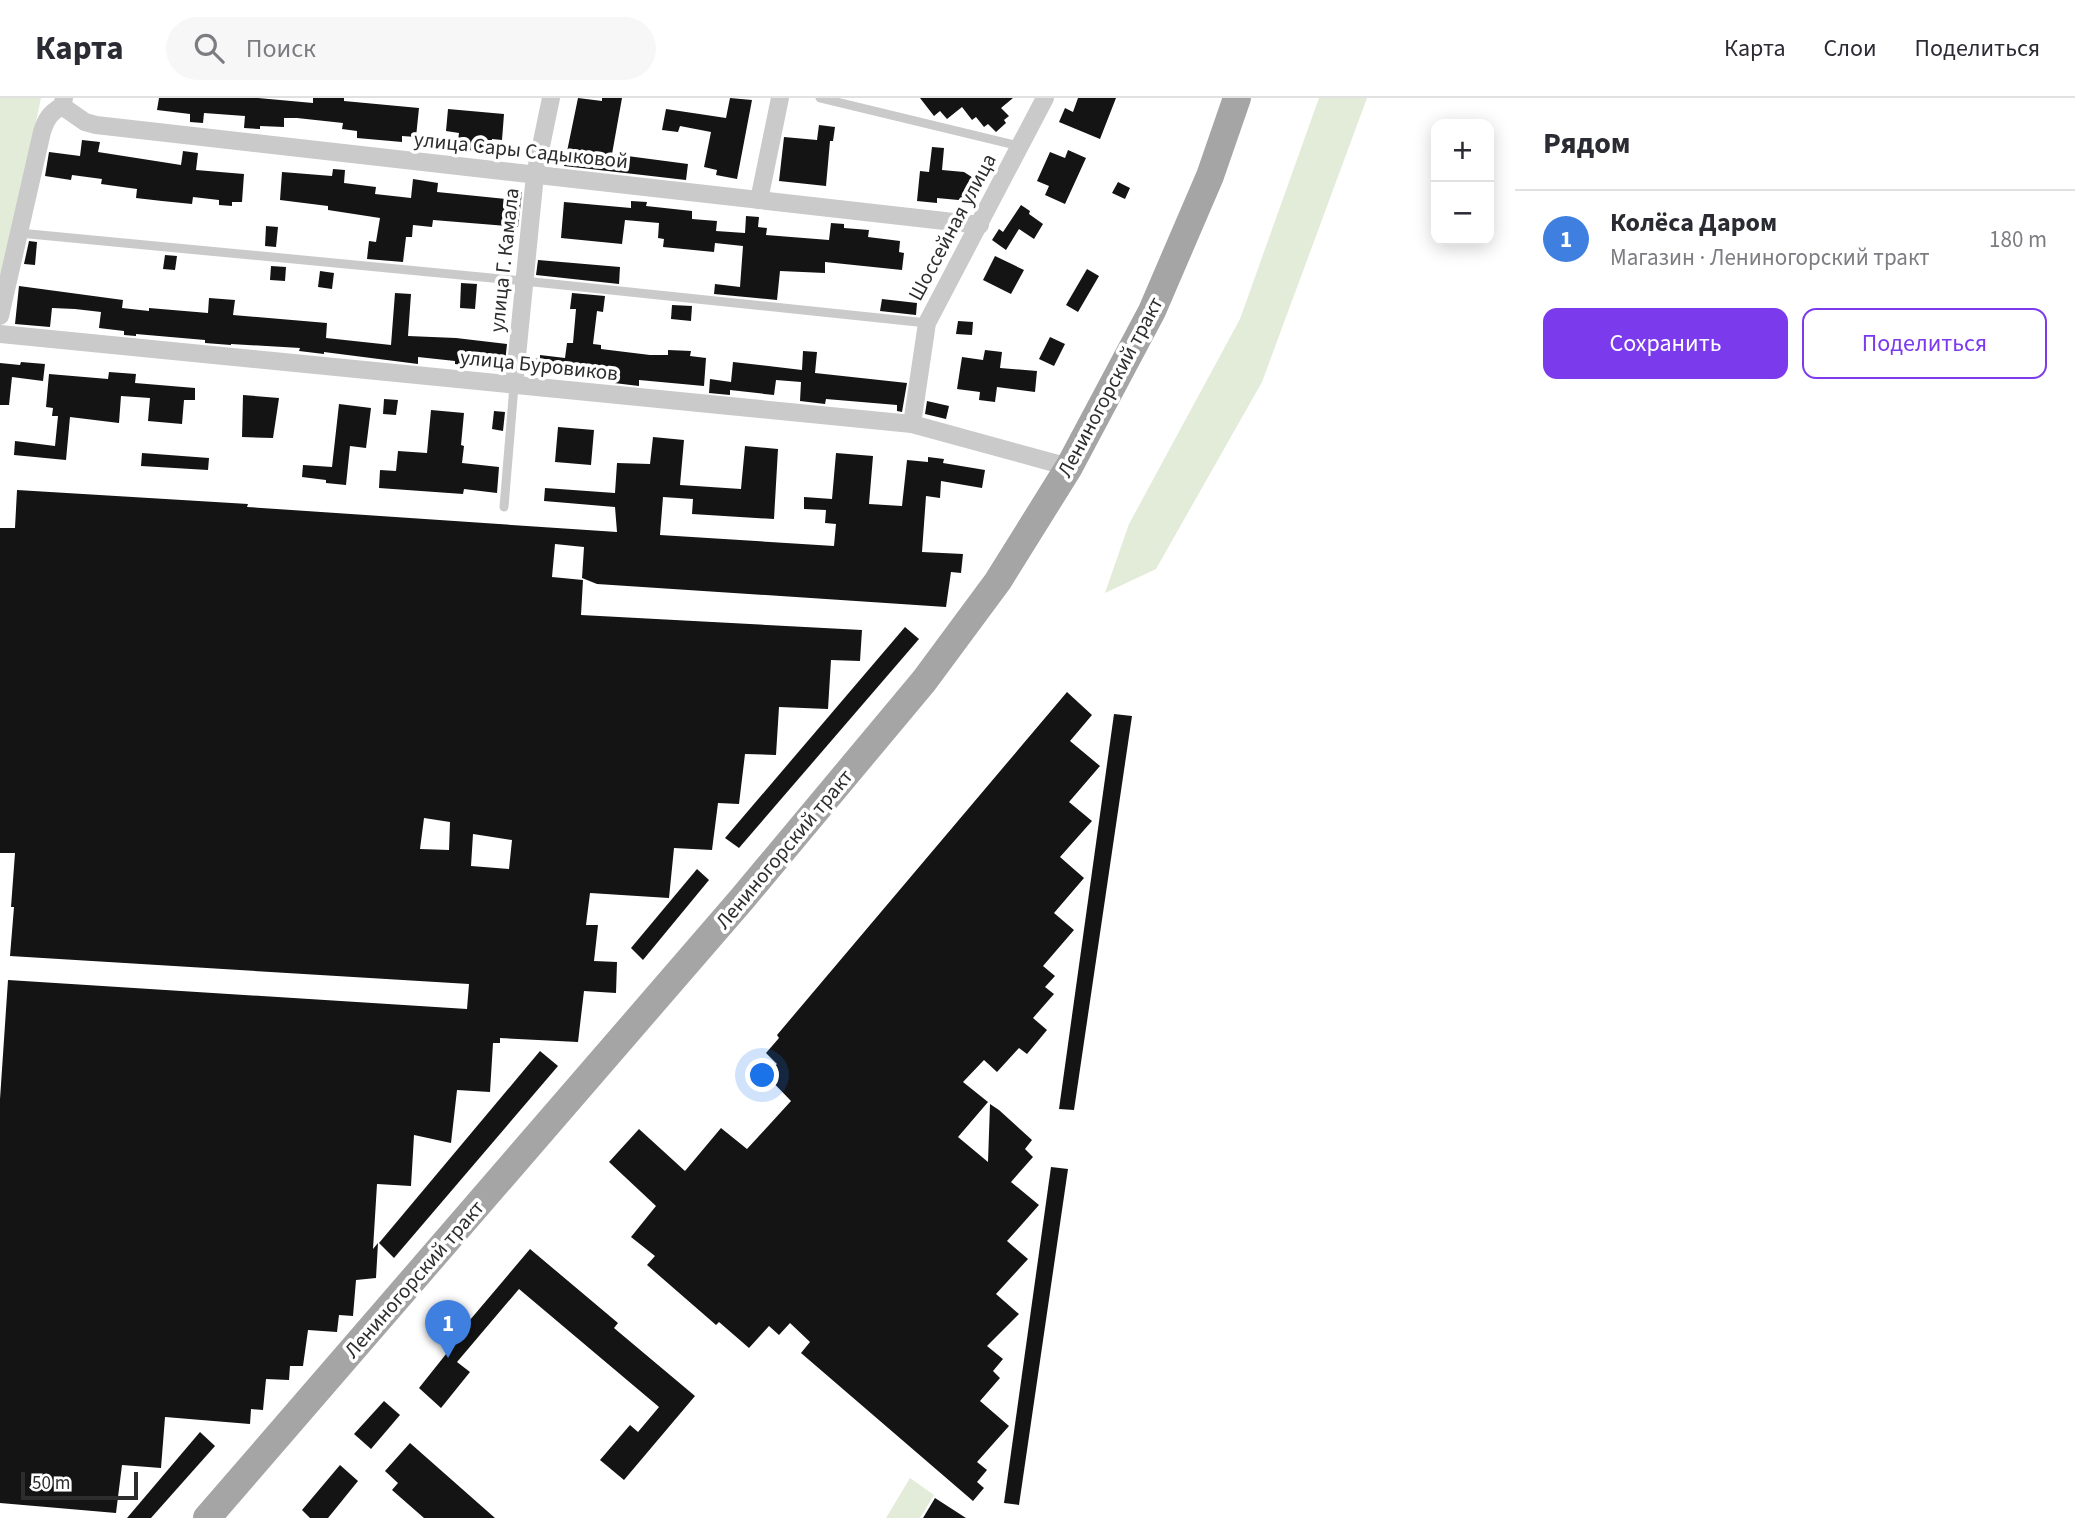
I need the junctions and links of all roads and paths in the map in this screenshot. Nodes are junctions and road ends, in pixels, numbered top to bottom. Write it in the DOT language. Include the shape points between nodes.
graph roads {
  1 [pos="551,98"];
  2 [pos="780,98"];
  3 [pos="820,98"];
  4 [pos="1045,98"];
  5 [pos="1237,98"];
  6 [pos="63,102"];
  7 [pos="1019,146"];
  8 [pos="535,175"];
  9 [pos="759,200"];
  10 [pos="980,225"];
  11 [pos="19,233"];
  12 [pos="524,281"];
  13 [pos="0,316"];
  14 [pos="927,323"];
  15 [pos="0,334"];
  16 [pos="514,386"];
  17 [pos="912,424"];
  18 [pos="1069,467"];
  19 [pos="504,507"];
  20 [pos="207,1518"];
  1 -- 8 [label="street, улица Г. Камала"];
  2 -- 9 [label="street"];
  3 -- 7 [label="lane"];
  4 -- 7 [label="street, Шоссейная улица"];
  5 -- 18 [label="main road, Лениногорский тракт" via="1210,176 1152,311"];
  6 -- 8 [label="street, улица Сары Садыковой" via="85,122 96,125"];
  6 -- 11 [label="street" via="45,121"];
  7 -- 10 [label="street, Шоссейная улица"];
  8 -- 9 [label="street, улица Сары Садыковой"];
  8 -- 12 [label="street, улица Г. Камала"];
  9 -- 10 [label="street, улица Сары Садыковой"];
  10 -- 14 [label="street, Шоссейная улица"];
  11 -- 12 [label="lane"];
  11 -- 13 [label="street"];
  12 -- 14 [label="lane"];
  12 -- 16 [label="street, улица Г. Камала"];
  14 -- 17 [label="street, Шоссейная улица"];
  15 -- 16 [label="street, улица Буровиков"];
  16 -- 17 [label="street, улица Буровиков"];
  16 -- 19 [label="lane"];
  17 -- 18 [label="street, улица Буровиков"];
  18 -- 20 [label="main road, Лениногорский тракт" via="998,581 924,681 742,900"];
}
